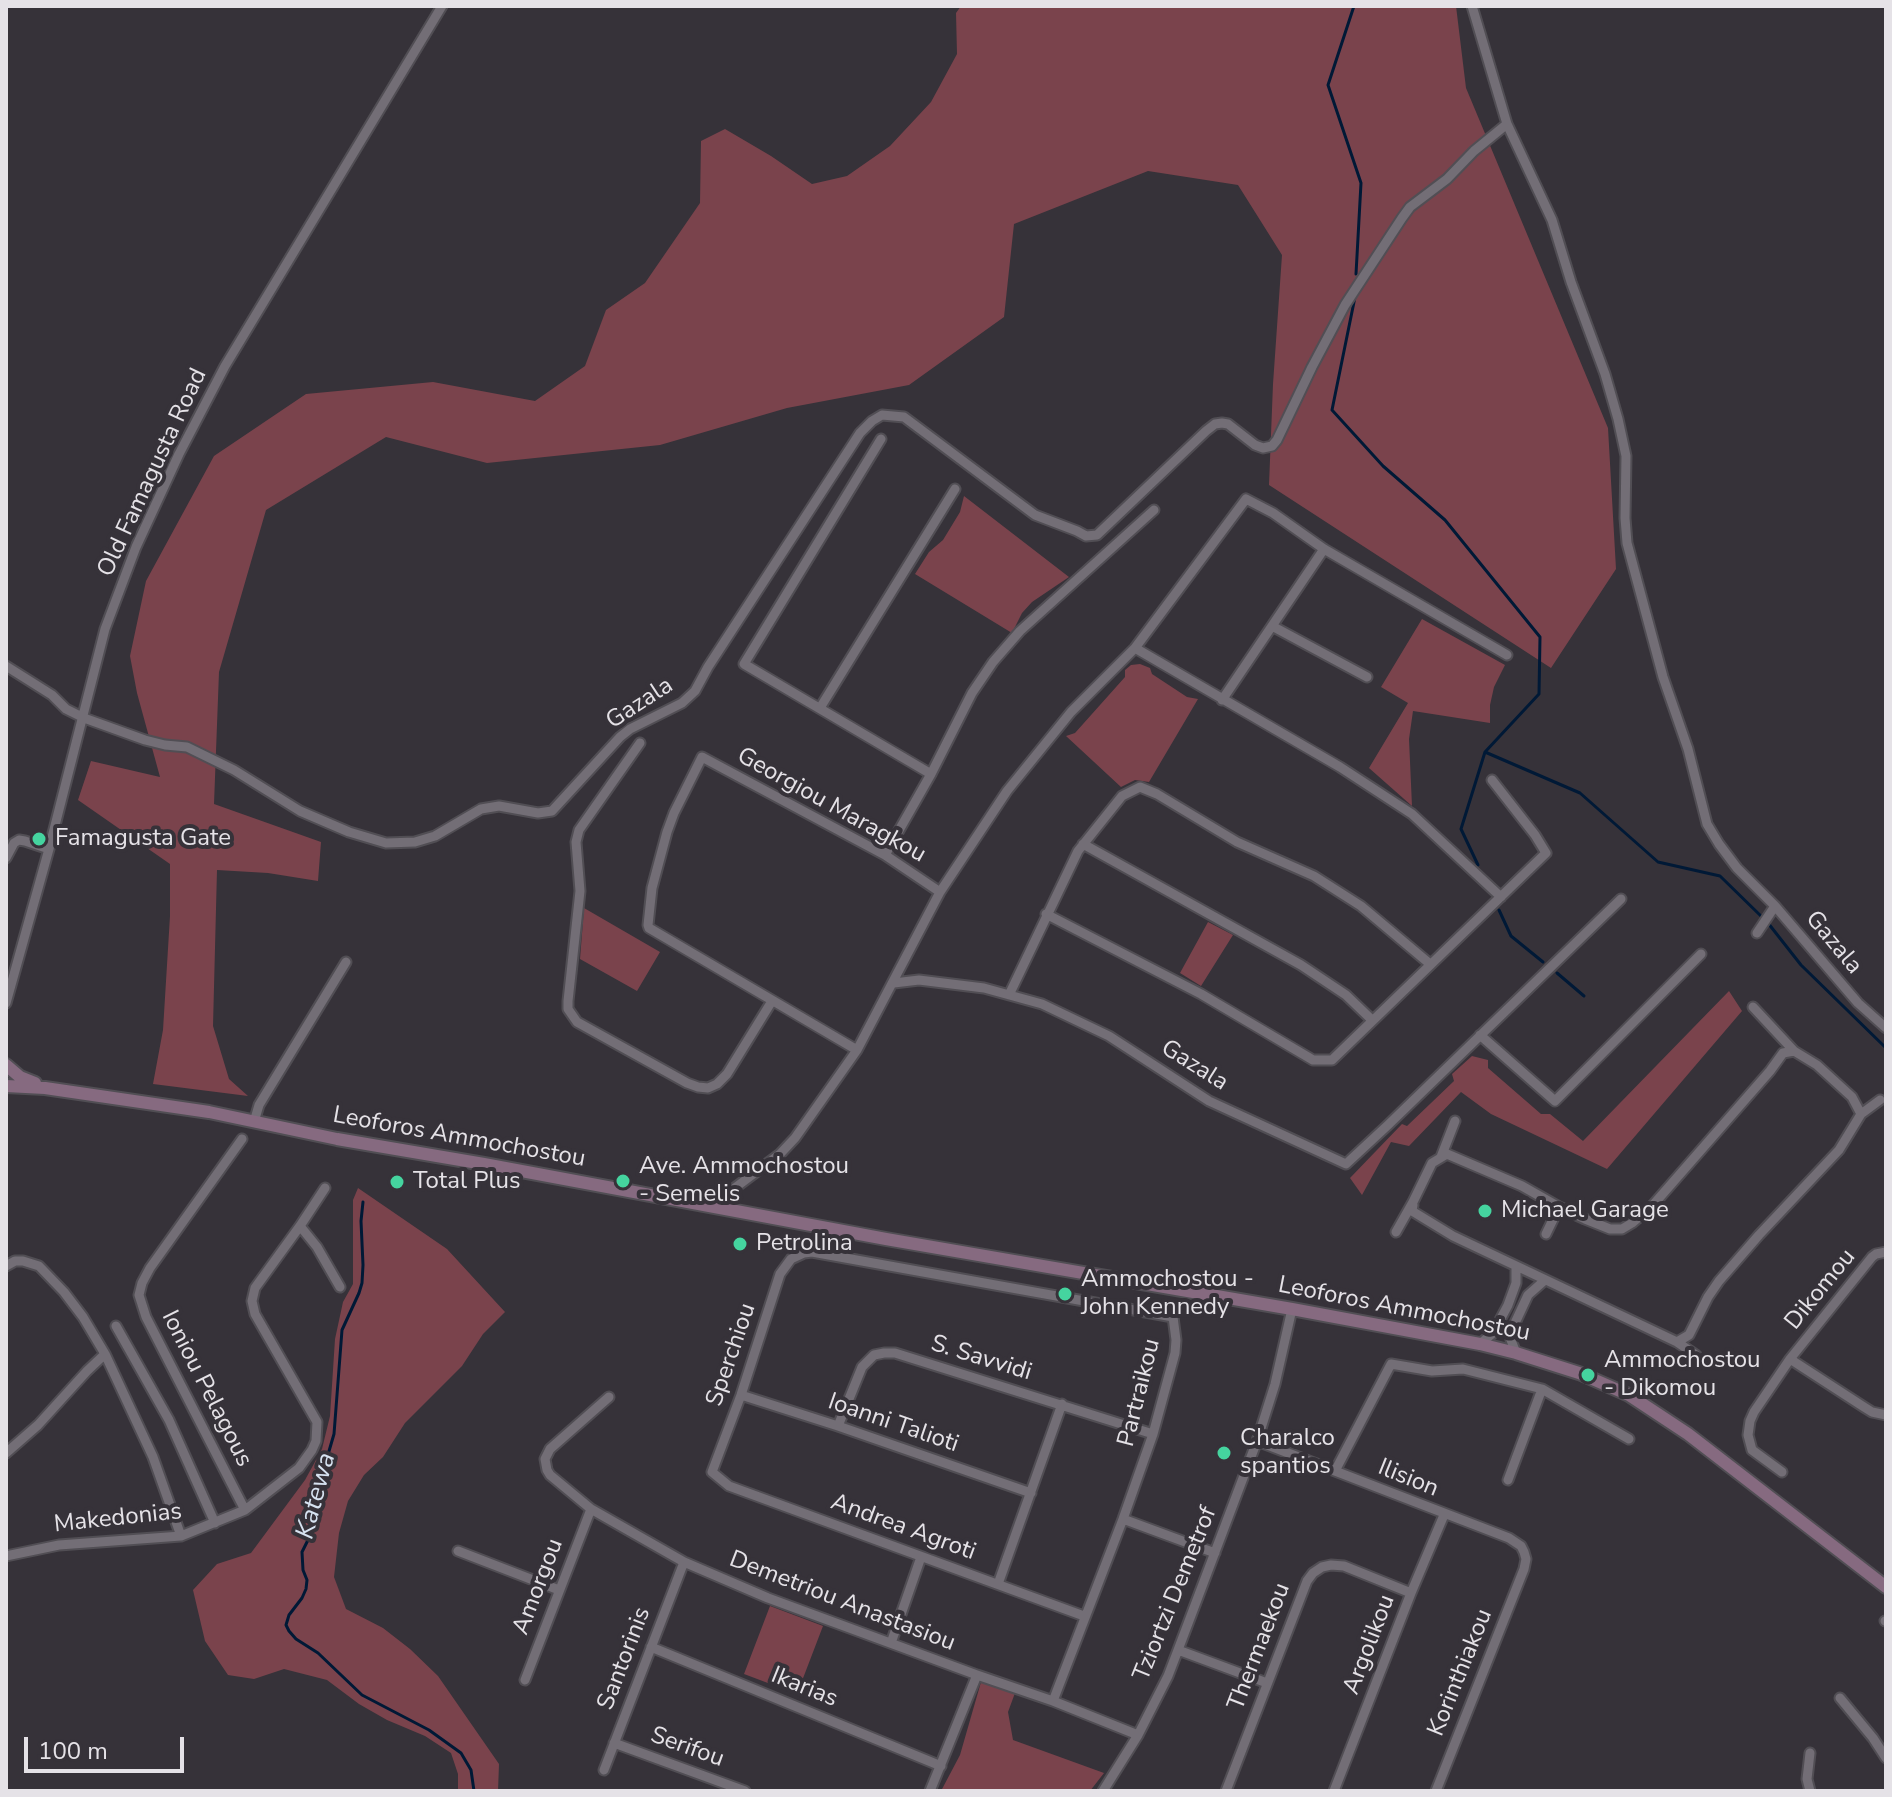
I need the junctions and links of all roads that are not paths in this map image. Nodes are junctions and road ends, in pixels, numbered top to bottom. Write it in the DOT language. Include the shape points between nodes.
graph roads {
  1 [pos="442,6"];
  2 [pos="1472,6"];
  3 [pos="1507,124"];
  4 [pos="881,439"];
  5 [pos="955,489"];
  6 [pos="1154,510"];
  7 [pos="1324,549"];
  8 [pos="1272,626"];
  9 [pos="1135,648"];
  10 [pos="1507,655"];
  11 [pos="6,666"];
  12 [pos="1367,677"];
  13 [pos="1222,700"];
  14 [pos="820,708"];
  15 [pos="84,718"];
  16 [pos="640,743"];
  17 [pos="931,774"];
  18 [pos="1492,780"];
  19 [pos="1083,844"];
  20 [pos="49,849"];
  21 [pos="885,855"];
  22 [pos="6,858"];
  23 [pos="940,892"];
  24 [pos="1501,897"];
  25 [pos="1621,899"];
  26 [pos="1775,906"];
  27 [pos="1046,914"];
  28 [pos="1757,933"];
  29 [pos="1701,954"];
  30 [pos="346,962"];
  31 [pos="1430,964"];
  32 [pos="894,983"];
  33 [pos="1009,995"];
  34 [pos="772,1001"];
  35 [pos="6,1003"];
  36 [pos="1753,1007"];
  37 [pos="1372,1020"];
  38 [pos="1886,1028"];
  39 [pos="1480,1035"];
  40 [pos="857,1050"];
  41 [pos="1794,1051"];
  42 [pos="6,1066"];
  43 [pos="6,1080"];
  44 [pos="6,1086"];
  45 [pos="45,1088"];
  46 [pos="1880,1100"];
  47 [pos="1861,1114"];
  48 [pos="1455,1121"];
  49 [pos="254,1122"];
  50 [pos="242,1139"];
  51 [pos="1441,1157"];
  52 [pos="325,1188"];
  53 [pos="1413,1202"];
  54 [pos="1559,1207"];
  55 [pos="720,1208"];
  56 [pos="300,1226"];
  57 [pos="1396,1232"];
  58 [pos="1546,1234"];
  59 [pos="1886,1252"];
  60 [pos="796,1256"];
  61 [pos="6,1266"];
  62 [pos="1516,1266"];
  63 [pos="1545,1280"];
  64 [pos="340,1287"];
  65 [pos="1292,1309"];
  66 [pos="116,1326"];
  67 [pos="1677,1342"];
  68 [pos="1480,1344"];
  69 [pos="1516,1353"];
  70 [pos="105,1354"];
  71 [pos="1696,1355"];
  72 [pos="1790,1359"];
  73 [pos="1542,1389"];
  74 [pos="741,1395"];
  75 [pos="609,1397"];
  76 [pos="1062,1404"];
  77 [pos="1886,1415"];
  78 [pos="838,1426"];
  79 [pos="1153,1434"];
  80 [pos="1629,1439"];
  81 [pos="1257,1441"];
  82 [pos="6,1453"];
  83 [pos="1335,1471"];
  84 [pos="712,1472"];
  85 [pos="1782,1472"];
  86 [pos="1508,1480"];
  87 [pos="1031,1493"];
  88 [pos="591,1509"];
  89 [pos="245,1510"];
  90 [pos="1444,1515"];
  91 [pos="1123,1519"];
  92 [pos="215,1523"];
  93 [pos="181,1536"];
  94 [pos="458,1551"];
  95 [pos="1215,1553"];
  96 [pos="6,1556"];
  97 [pos="921,1557"];
  98 [pos="684,1562"];
  99 [pos="1524,1569"];
  100 [pos="998,1584"];
  101 [pos="1886,1587"];
  102 [pos="559,1590"];
  103 [pos="1411,1593"];
  104 [pos="1084,1616"];
  105 [pos="891,1643"];
  106 [pos="651,1647"];
  107 [pos="1178,1650"];
  108 [pos="977,1675"];
  109 [pos="525,1680"];
  110 [pos="1267,1683"];
  111 [pos="1840,1698"];
  112 [pos="1053,1701"];
  113 [pos="1138,1735"];
  114 [pos="614,1743"];
  115 [pos="1810,1753"];
  116 [pos="1886,1758"];
  117 [pos="941,1766"];
  118 [pos="604,1770"];
  119 [pos="730,1788"];
  120 [pos="745,1791"];
  121 [pos="930,1791"];
  122 [pos="1103,1791"];
  123 [pos="1226,1791"];
  124 [pos="1334,1791"];
  125 [pos="1436,1791"];
  126 [pos="1810,1791"];
  1 -- 15 [label="street, Old Famagusta Road" via="225,366 179,454 105,629"];
  2 -- 3 [label="street"];
  3 -- 15 [label="street, Gazala" via="1410,207 1345,305 1272,446 1255,445 1228,424 1215,424 1097,535 1086,536 1035,515 904,417 882,415 872,421 695,691 620,737 552,811 481,809 435,836 386,843 300,811 187,747 145,740"];
  3 -- 26 [label="street" via="1552,220 1618,419 1626,456 1627,543 1707,824 1737,868"];
  4 -- 14 [label="street" via="744,664"];
  5 -- 14 [label="street"];
  6 -- 17 [label="street" via="1013,638 972,693"];
  7 -- 8 [label="street"];
  7 -- 9 [label="street" via="1246,499"];
  7 -- 10 [label="street"];
  8 -- 12 [label="street"];
  8 -- 13 [label="street"];
  9 -- 13 [label="street"];
  9 -- 23 [label="street" via="1071,712 1007,791"];
  11 -- 15 [label="street, Gazala"];
  13 -- 24 [label="street" via="1412,814"];
  14 -- 17 [label="street"];
  15 -- 20 [label="street, Old Famagusta Road"];
  16 -- 34 [label="street" via="577,836 580,891 568,1009 577,1022 687,1083 708,1088 727,1074"];
  17 -- 21 [label="street"];
  18 -- 24 [label="street" via="1546,853"];
  19 -- 27 [label="street"];
  19 -- 31 [label="street" via="1122,796 1140,787 1237,842 1314,876 1361,906"];
  19 -- 37 [label="street" via="1301,965"];
  20 -- 22 [label="street" via="19,840"];
  20 -- 35 [label="street, Old Famagusta Road"];
  21 -- 23 [label="street, Georgiou Maragkou"];
  21 -- 34 [label="street, Georgiou Maragkou" via="702,757 667,832 648,925"];
  23 -- 32 [label="street"];
  24 -- 31 [label="street"];
  25 -- 39 [label="street"];
  26 -- 28 [label="street, Gazala"];
  26 -- 38 [label="street, Gazala"];
  27 -- 33 [label="street"];
  27 -- 37 [label="street" via="1201,994 1313,1060 1332,1060"];
  29 -- 39 [label="street" via="1555,1101"];
  30 -- 49 [label="street" via="259,1105"];
  31 -- 37 [label="street"];
  32 -- 33 [label="street, Gazala" via="919,980"];
  32 -- 40 [label="street"];
  33 -- 39 [label="street, Gazala" via="1042,1004 1109,1036 1209,1101 1346,1164"];
  34 -- 40 [label="street"];
  36 -- 41 [label="street"];
  40 -- 55 [label="street" via="787,1147 732,1190"];
  41 -- 47 [label="street" via="1852,1097"];
  41 -- 54 [label="street" via="1783,1053 1632,1223 1610,1229"];
  42 -- 43 [label="main road"];
  42 -- 45 [label="main road, Leoforos Ammochostou"];
  44 -- 45 [label="main road, Leoforos Ammochostou"];
  45 -- 49 [label="main road, Leoforos Ammochostou"];
  46 -- 47 [label="street"];
  47 -- 67 [label="street" via="1839,1150 1719,1281 1689,1335"];
  48 -- 51 [label="street"];
  49 -- 55 [label="main road, Leoforos Ammochostou"];
  50 -- 89 [label="street, Ioniou Pelagous" via="150,1268 139,1295"];
  51 -- 53 [label="street" via="1432,1163"];
  51 -- 54 [label="street" via="1447,1154"];
  52 -- 56 [label="street"];
  53 -- 57 [label="street"];
  53 -- 62 [label="street" via="1412,1211 1425,1220"];
  54 -- 58 [label="street"];
  55 -- 65 [label="main road, Leoforos Ammochostou"];
  56 -- 64 [label="street"];
  56 -- 89 [label="street, Makedonias" via="255,1288 252,1307 317,1422 317,1431 299,1468"];
  59 -- 72 [label="street, Dikomou" via="1872,1257"];
  60 -- 74 [label="street, Sperchiou" via="780,1274"];
  60 -- 79 [label="street, Partraikou" via="812,1252 1173,1317 1175,1353"];
  61 -- 70 [label="street" via="23,1261 43,1268"];
  62 -- 63 [label="street"];
  62 -- 68 [label="street" via="1508,1305 1493,1333"];
  63 -- 67 [label="street"];
  63 -- 69 [label="street" via="1528,1295 1515,1323 1511,1340"];
  65 -- 68 [label="main road, Leoforos Ammochostou"];
  65 -- 81 [label="street, Tziortzi Demetrof"];
  66 -- 92 [label="street" via="169,1420"];
  67 -- 71 [label="street"];
  68 -- 69 [label="main road, Leoforos Ammochostou"];
  69 -- 101 [label="main road, Leoforos Ammochostou" via="1629,1395 1688,1434"];
  70 -- 82 [label="street"];
  70 -- 93 [label="street" via="153,1457"];
  72 -- 77 [label="street, Dikomou" via="1864,1407"];
  72 -- 85 [label="street, Dikomou" via="1748,1429 1752,1450"];
  73 -- 80 [label="street"];
  73 -- 83 [label="street" via="1463,1369 1432,1371 1391,1364"];
  73 -- 86 [label="street"];
  74 -- 78 [label="street, Ioanni Talioti"];
  74 -- 84 [label="street, Sperchiou"];
  75 -- 88 [label="street, Demetriou Anastasiou" via="545,1459 550,1475"];
  76 -- 78 [label="street, S. Savvidi" via="884,1353 862,1367"];
  76 -- 79 [label="street, S. Savvidi"];
  76 -- 87 [label="street"];
  78 -- 87 [label="street, Ioanni Talioti"];
  79 -- 91 [label="street, Partraikou"];
  81 -- 83 [label="street, Ilision"];
  81 -- 95 [label="street, Tziortzi Demetrof"];
  83 -- 90 [label="street, Ilision"];
  84 -- 97 [label="street, Andrea Agroti" via="729,1486"];
  87 -- 100 [label="street"];
  88 -- 98 [label="street, Demetriou Anastasiou"];
  88 -- 102 [label="street, Amorgou"];
  89 -- 92 [label="street, Makedonias"];
  90 -- 99 [label="street, Ilision" via="1515,1541 1524,1552"];
  90 -- 103 [label="street, Argolikou"];
  91 -- 95 [label="street"];
  91 -- 104 [label="street, Partraikou"];
  92 -- 93 [label="street, Makedonias"];
  93 -- 96 [label="street, Makedonias" via="59,1545"];
  94 -- 102 [label="street"];
  95 -- 107 [label="street, Tziortzi Demetrof"];
  97 -- 100 [label="street, Andrea Agroti"];
  97 -- 105 [label="street"];
  98 -- 105 [label="street, Demetriou Anastasiou"];
  98 -- 106 [label="street, Santorinis"];
  99 -- 125 [label="street, Korinthiakou"];
  100 -- 104 [label="street, Andrea Agroti"];
  102 -- 109 [label="street, Amorgou"];
  103 -- 110 [label="street, Thermaekou" via="1344,1566 1322,1567 1307,1581"];
  103 -- 124 [label="street, Argolikou"];
  104 -- 112 [label="street, Partraikou"];
  105 -- 108 [label="street, Demetriou Anastasiou"];
  106 -- 114 [label="street, Santorinis"];
  106 -- 117 [label="street, Ikarias"];
  107 -- 110 [label="street"];
  107 -- 113 [label="street, Tziortzi Demetrof"];
  108 -- 112 [label="street, Demetriou Anastasiou"];
  108 -- 117 [label="street"];
  110 -- 123 [label="street, Thermaekou"];
  111 -- 116 [label="street"];
  112 -- 113 [label="street, Demetriou Anastasiou"];
  113 -- 122 [label="street, Tziortzi Demetrof"];
  114 -- 118 [label="street, Santorinis"];
  114 -- 119 [label="street, Serifou"];
  115 -- 126 [label="street"];
  117 -- 121 [label="street"];
  119 -- 120 [label="street, Serifou"];
}
